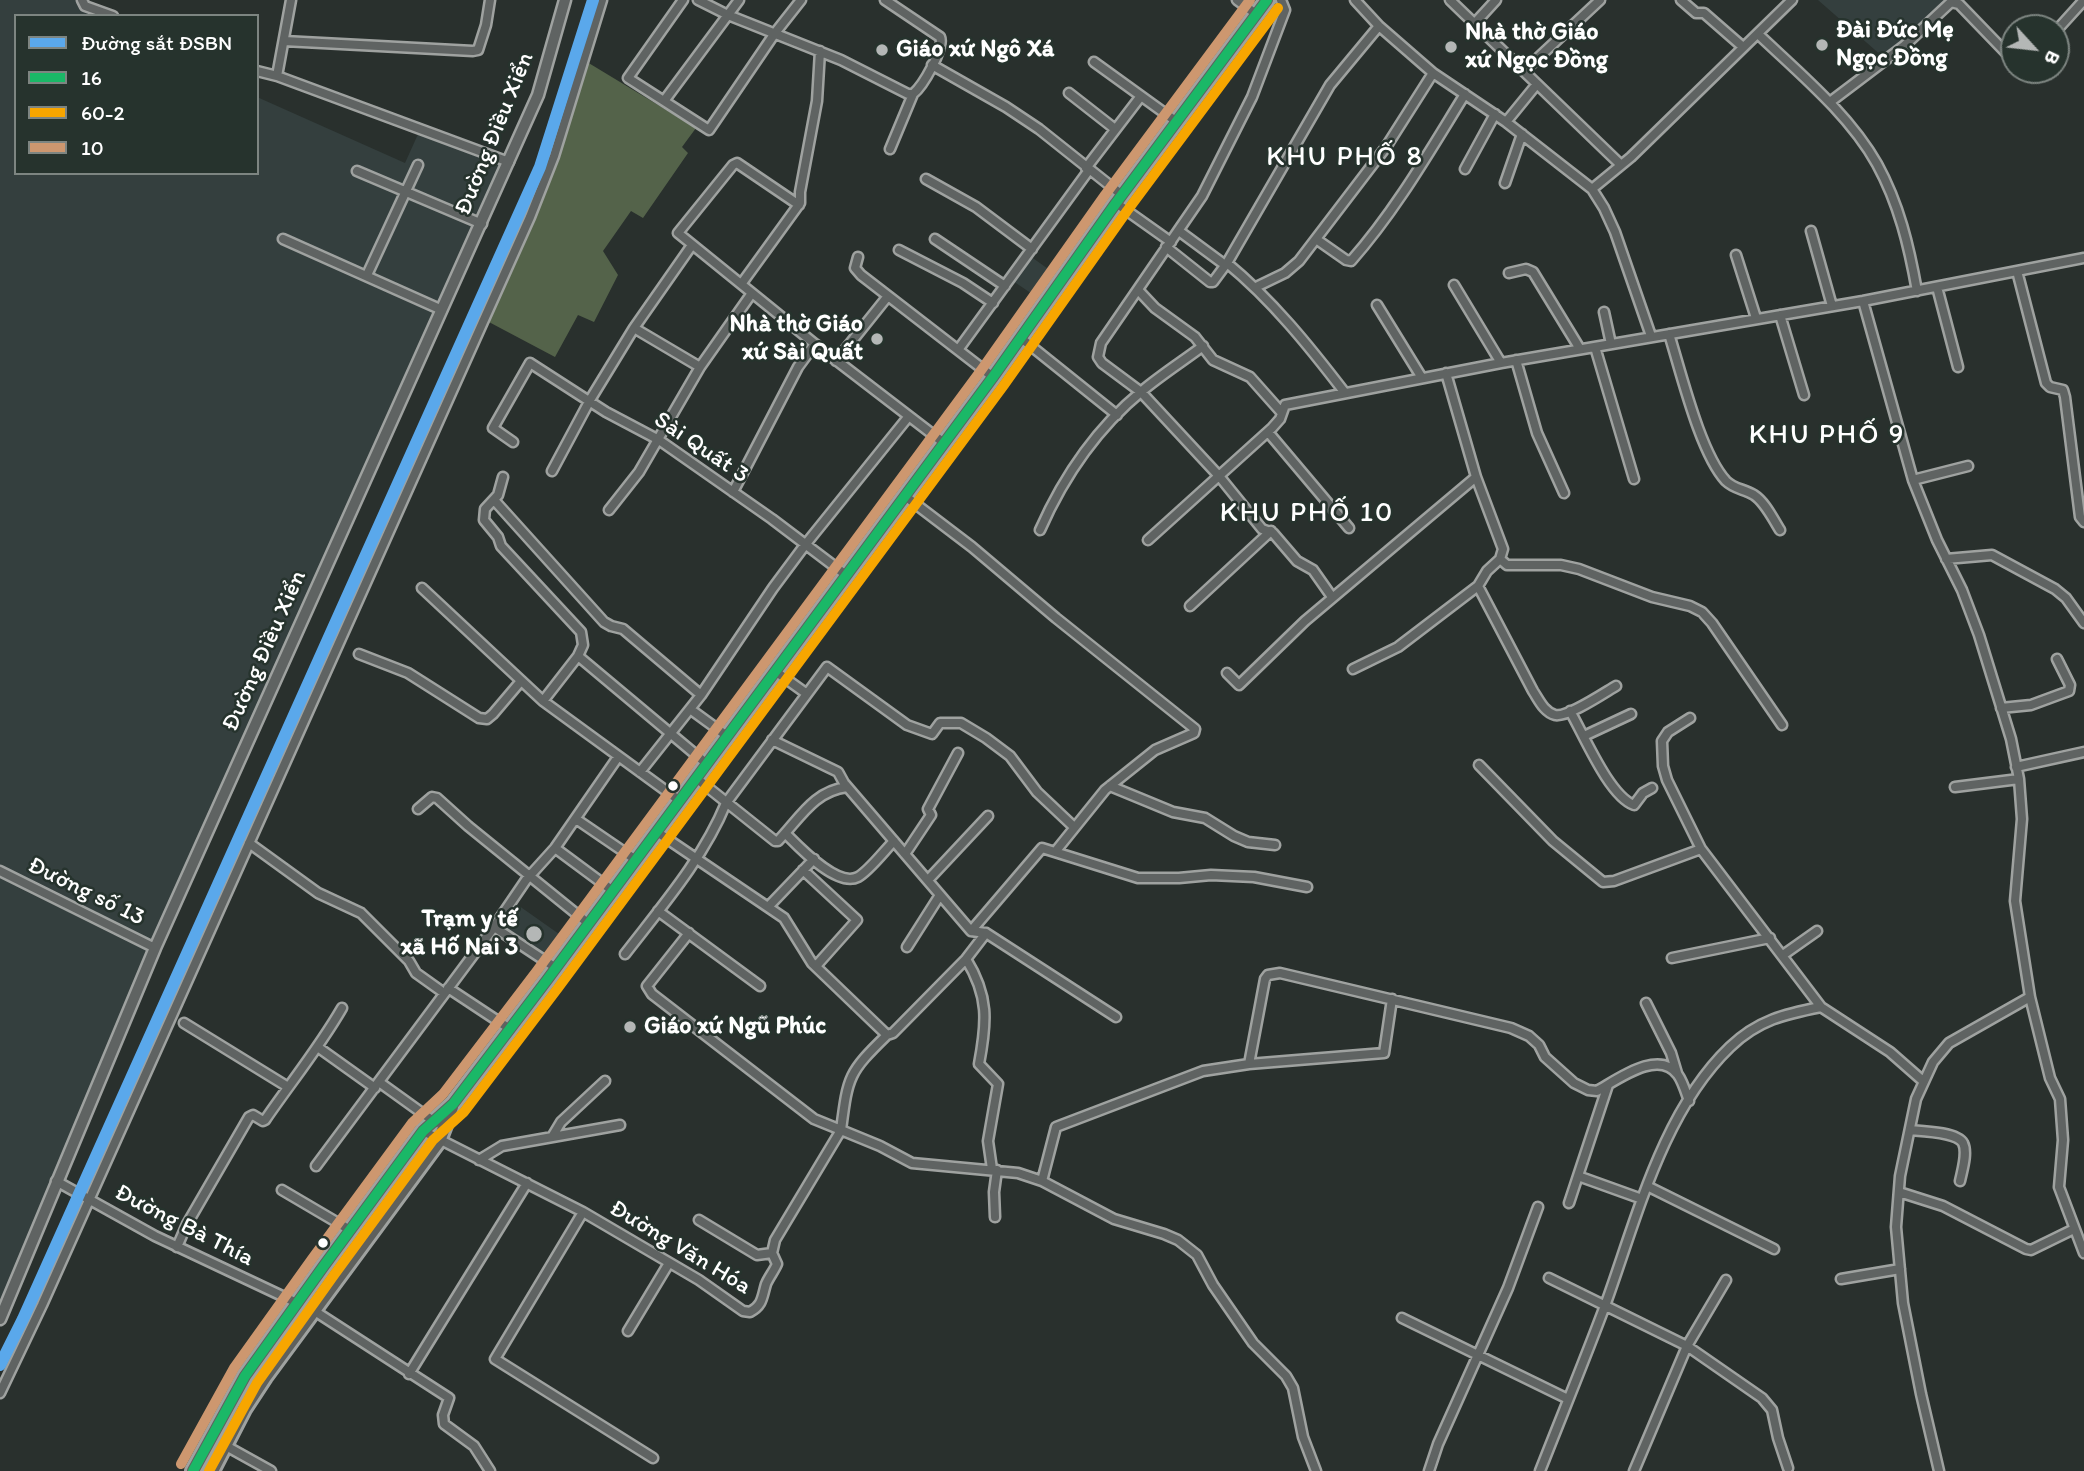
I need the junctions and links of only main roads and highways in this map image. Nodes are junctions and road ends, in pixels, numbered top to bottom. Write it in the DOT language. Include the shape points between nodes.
graph roads {
  1 [pos="1267,0"];
  2 [pos="439,1130"];
  3 [pos="297,1303"];
  4 [pos="313,1310"];
  5 [pos="193,1471"];
  6 [pos="212,1471"];
  1 -- 2 [label="highway" via="453,1104"];
  2 -- 3 [label="highway" via="423,1131"];
  2 -- 4 [label="highway"];
  3 -- 4 [label="highway"];
  3 -- 5 [label="highway" via="245,1376"];
  4 -- 6 [label="highway" via="249,1401"];
}
